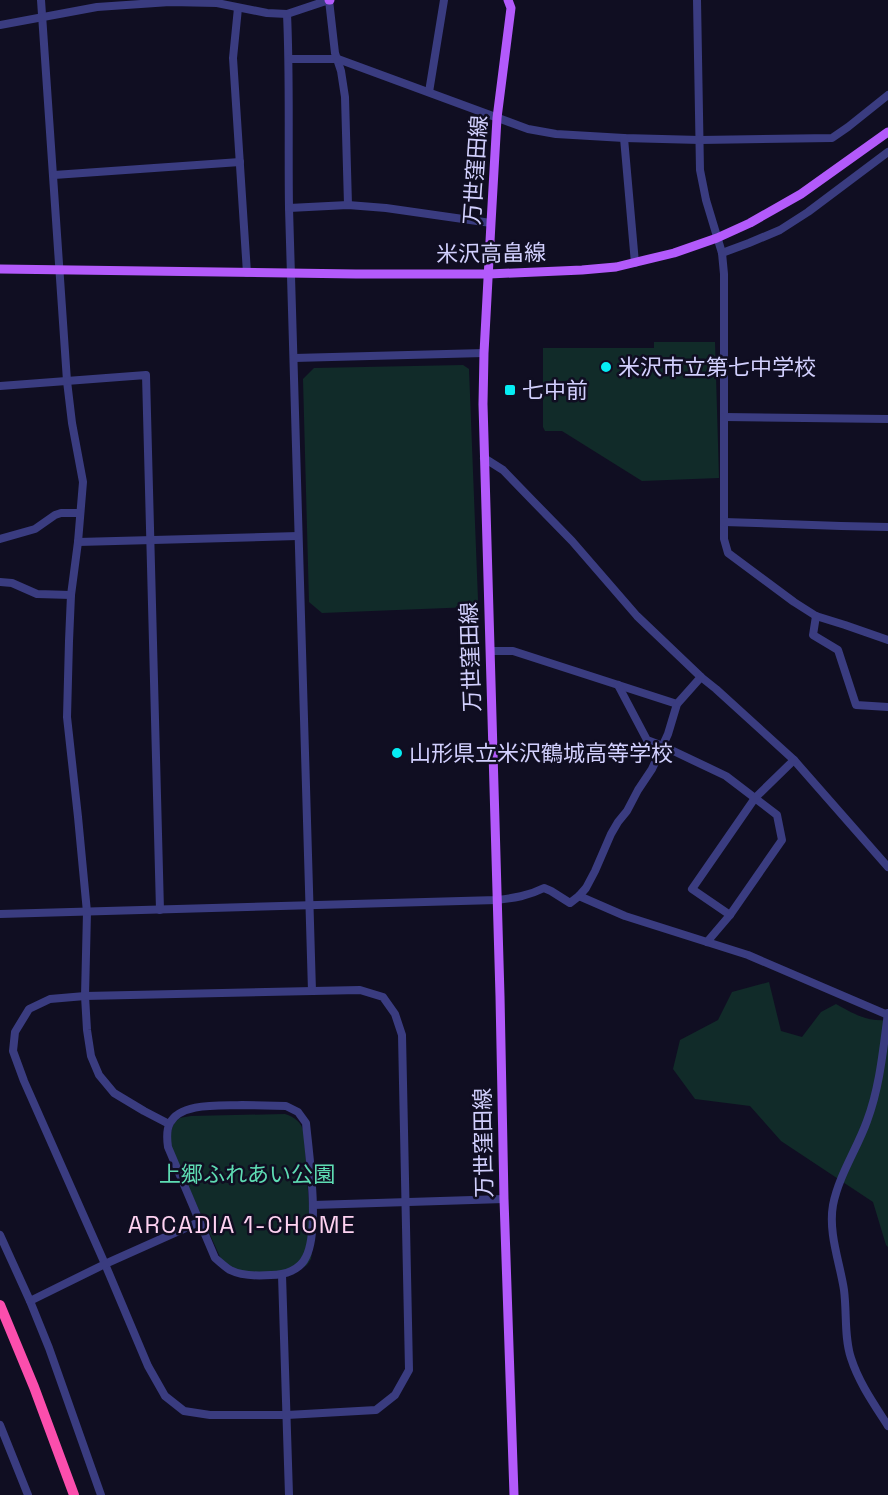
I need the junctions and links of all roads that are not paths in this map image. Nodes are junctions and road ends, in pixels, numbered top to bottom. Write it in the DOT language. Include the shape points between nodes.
graph roads {
  1 [pos="41,0"];
  2 [pos="330,0"];
  3 [pos="444,0"];
  4 [pos="508,0"];
  5 [pos="697,0"];
  6 [pos="238,8"];
  7 [pos="287,14"];
  8 [pos="42,18"];
  9 [pos="0,25"];
  10 [pos="289,59"];
  11 [pos="338,59"];
  12 [pos="429,92"];
  13 [pos="888,95"];
  14 [pos="497,118"];
  15 [pos="888,132"];
  16 [pos="624,138"];
  17 [pos="700,140"];
  18 [pos="888,152"];
  19 [pos="240,162"];
  20 [pos="54,175"];
  21 [pos="348,205"];
  22 [pos="289,208"];
  23 [pos="490,223"];
  24 [pos="717,238"];
  25 [pos="722,253"];
  26 [pos="635,263"];
  27 [pos="0,267"];
  28 [pos="60,270"];
  29 [pos="247,273"];
  30 [pos="291,273"];
  31 [pos="489,274"];
  32 [pos="484,353"];
  33 [pos="294,358"];
  34 [pos="67,381"];
  35 [pos="0,386"];
  36 [pos="724,417"];
  37 [pos="888,419"];
  38 [pos="484,458"];
  39 [pos="80,513"];
  40 [pos="724,522"];
  41 [pos="888,526"];
  42 [pos="298,536"];
  43 [pos="0,538"];
  44 [pos="150,540"];
  45 [pos="78,542"];
  46 [pos="0,582"];
  47 [pos="71,595"];
  48 [pos="816,616"];
  49 [pos="888,640"];
  50 [pos="490,651"];
  51 [pos="701,677"];
  52 [pos="618,685"];
  53 [pos="677,704"];
  54 [pos="888,707"];
  55 [pos="663,746"];
  56 [pos="794,760"];
  57 [pos="755,798"];
  58 [pos="888,867"];
  59 [pos="579,896"];
  60 [pos="497,900"];
  61 [pos="309,905"];
  62 [pos="160,910"];
  63 [pos="87,912"];
  64 [pos="0,914"];
  65 [pos="730,915"];
  66 [pos="707,942"];
  67 [pos="312,991"];
  68 [pos="85,996"];
  69 [pos="888,1014"];
  70 [pos="169,1124"];
  71 [pos="504,1199"];
  72 [pos="405,1203"];
  73 [pos="313,1204"];
  74 [pos="199,1222"];
  75 [pos="0,1235"];
  76 [pos="105,1263"];
  77 [pos="282,1275"];
  78 [pos="30,1301"];
  79 [pos="0,1305"];
  80 [pos="0,1322"];
  81 [pos="287,1415"];
  82 [pos="0,1425"];
  83 [pos="888,1426"];
  84 [pos="28,1495"];
  85 [pos="67,1495"];
  86 [pos="74,1495"];
  87 [pos="100,1495"];
  88 [pos="289,1495"];
  89 [pos="514,1495"];
  1 -- 8 [label="street"];
  2 -- 7 [label="street"];
  2 -- 11 [label="street"];
  3 -- 12 [label="street"];
  4 -- 14 [label="main road, 万世窪田線" via="512,8"];
  5 -- 17 [label="street"];
  6 -- 7 [label="street"];
  6 -- 8 [label="street" via="217,3 170,2 97,7"];
  6 -- 19 [label="street" via="233,58"];
  7 -- 10 [label="street"];
  8 -- 9 [label="street"];
  8 -- 20 [label="street"];
  10 -- 11 [label="street"];
  10 -- 22 [label="street"];
  11 -- 12 [label="street"];
  11 -- 21 [label="street" via="345,97"];
  12 -- 14 [label="street"];
  13 -- 17 [label="street" via="832,138"];
  14 -- 16 [label="street" via="542,132"];
  14 -- 23 [label="main road, 万世窪田線"];
  15 -- 24 [label="main road, 米沢高畠線" via="801,194"];
  16 -- 17 [label="street"];
  16 -- 26 [label="street"];
  17 -- 24 [label="street" via="700,170"];
  18 -- 25 [label="street" via="780,230"];
  19 -- 20 [label="street"];
  19 -- 29 [label="street"];
  20 -- 28 [label="street"];
  21 -- 22 [label="street"];
  21 -- 23 [label="street"];
  22 -- 30 [label="street"];
  23 -- 31 [label="main road, 万世窪田線"];
  24 -- 25 [label="street"];
  24 -- 26 [label="main road, 米沢高畠線"];
  25 -- 36 [label="street"];
  26 -- 31 [label="main road, 米沢高畠線"];
  27 -- 28 [label="main road, 米沢高畠線"];
  28 -- 29 [label="main road, 米沢高畠線"];
  28 -- 34 [label="street"];
  29 -- 30 [label="main road, 米沢高畠線"];
  30 -- 31 [label="main road, 米沢高畠線"];
  30 -- 33 [label="street"];
  31 -- 32 [label="main road, 万世窪田線"];
  32 -- 33 [label="street"];
  32 -- 38 [label="main road, 万世窪田線"];
  33 -- 42 [label="street"];
  34 -- 35 [label="street"];
  34 -- 39 [label="street" via="83,482"];
  34 -- 44 [label="street" via="146,375"];
  36 -- 37 [label="street"];
  36 -- 40 [label="street"];
  38 -- 50 [label="main road, 万世窪田線"];
  38 -- 51 [label="street" via="503,470 637,616"];
  39 -- 43 [label="street" via="61,513 35,529"];
  39 -- 45 [label="street"];
  40 -- 41 [label="street"];
  40 -- 48 [label="street" via="728,553"];
  42 -- 44 [label="street"];
  42 -- 61 [label="street"];
  44 -- 45 [label="street"];
  44 -- 62 [label="street"];
  45 -- 47 [label="street"];
  46 -- 47 [label="street" via="37,594"];
  47 -- 63 [label="street" via="67,717"];
  48 -- 49 [label="street"];
  48 -- 54 [label="street" via="813,635 838,650 856,705"];
  50 -- 52 [label="street" via="513,651"];
  50 -- 60 [label="main road, 万世窪田線"];
  51 -- 53 [label="street"];
  51 -- 56 [label="street"];
  52 -- 53 [label="street"];
  52 -- 55 [label="street" via="646,740"];
  53 -- 55 [label="street"];
  55 -- 57 [label="street" via="726,776"];
  55 -- 59 [label="street"];
  56 -- 57 [label="street"];
  56 -- 58 [label="street"];
  57 -- 65 [label="street" via="777,815 782,840"];
  57 -- 65 [label="street" via="692,889"];
  59 -- 60 [label="street" via="570,903 544,888 518,898"];
  59 -- 66 [label="street" via="625,916"];
  60 -- 61 [label="street"];
  60 -- 71 [label="main road, 万世窪田線"];
  61 -- 62 [label="street"];
  61 -- 67 [label="street"];
  62 -- 63 [label="street"];
  63 -- 64 [label="street"];
  63 -- 68 [label="street"];
  65 -- 66 [label="street"];
  66 -- 69 [label="street" via="748,954"];
  67 -- 68 [label="street"];
  67 -- 72 [label="street" via="360,990 383,997 394,1014 402,1035"];
  68 -- 70 [label="street" via="91,1056 99,1076 114,1093"];
  68 -- 76 [label="street" via="50,999 29,1009 15,1032 13,1051"];
  69 -- 83 [label="street" via="873,1104 839,1184 832,1216 851,1358 862,1386"];
  70 -- 73 [label="street" via="180,1111 197,1107 286,1106 298,1112 306,1122"];
  70 -- 74 [label="street" via="168,1148"];
  71 -- 72 [label="street"];
  71 -- 89 [label="main road, 万世窪田線"];
  72 -- 73 [label="street"];
  72 -- 81 [label="street" via="409,1370 405,1378 395,1395 376,1410"];
  73 -- 77 [label="street" via="306,1258 296,1269"];
  74 -- 76 [label="street"];
  74 -- 77 [label="street" via="215,1258 230,1270 256,1276"];
  75 -- 78 [label="street"];
  76 -- 78 [label="street"];
  76 -- 81 [label="street" via="148,1366 165,1396 184,1411"];
  77 -- 81 [label="street"];
  78 -- 87 [label="street"];
  79 -- 86 [label="highway"];
  80 -- 85 [label="highway"];
  81 -- 88 [label="street"];
  82 -- 84 [label="street"];
}
